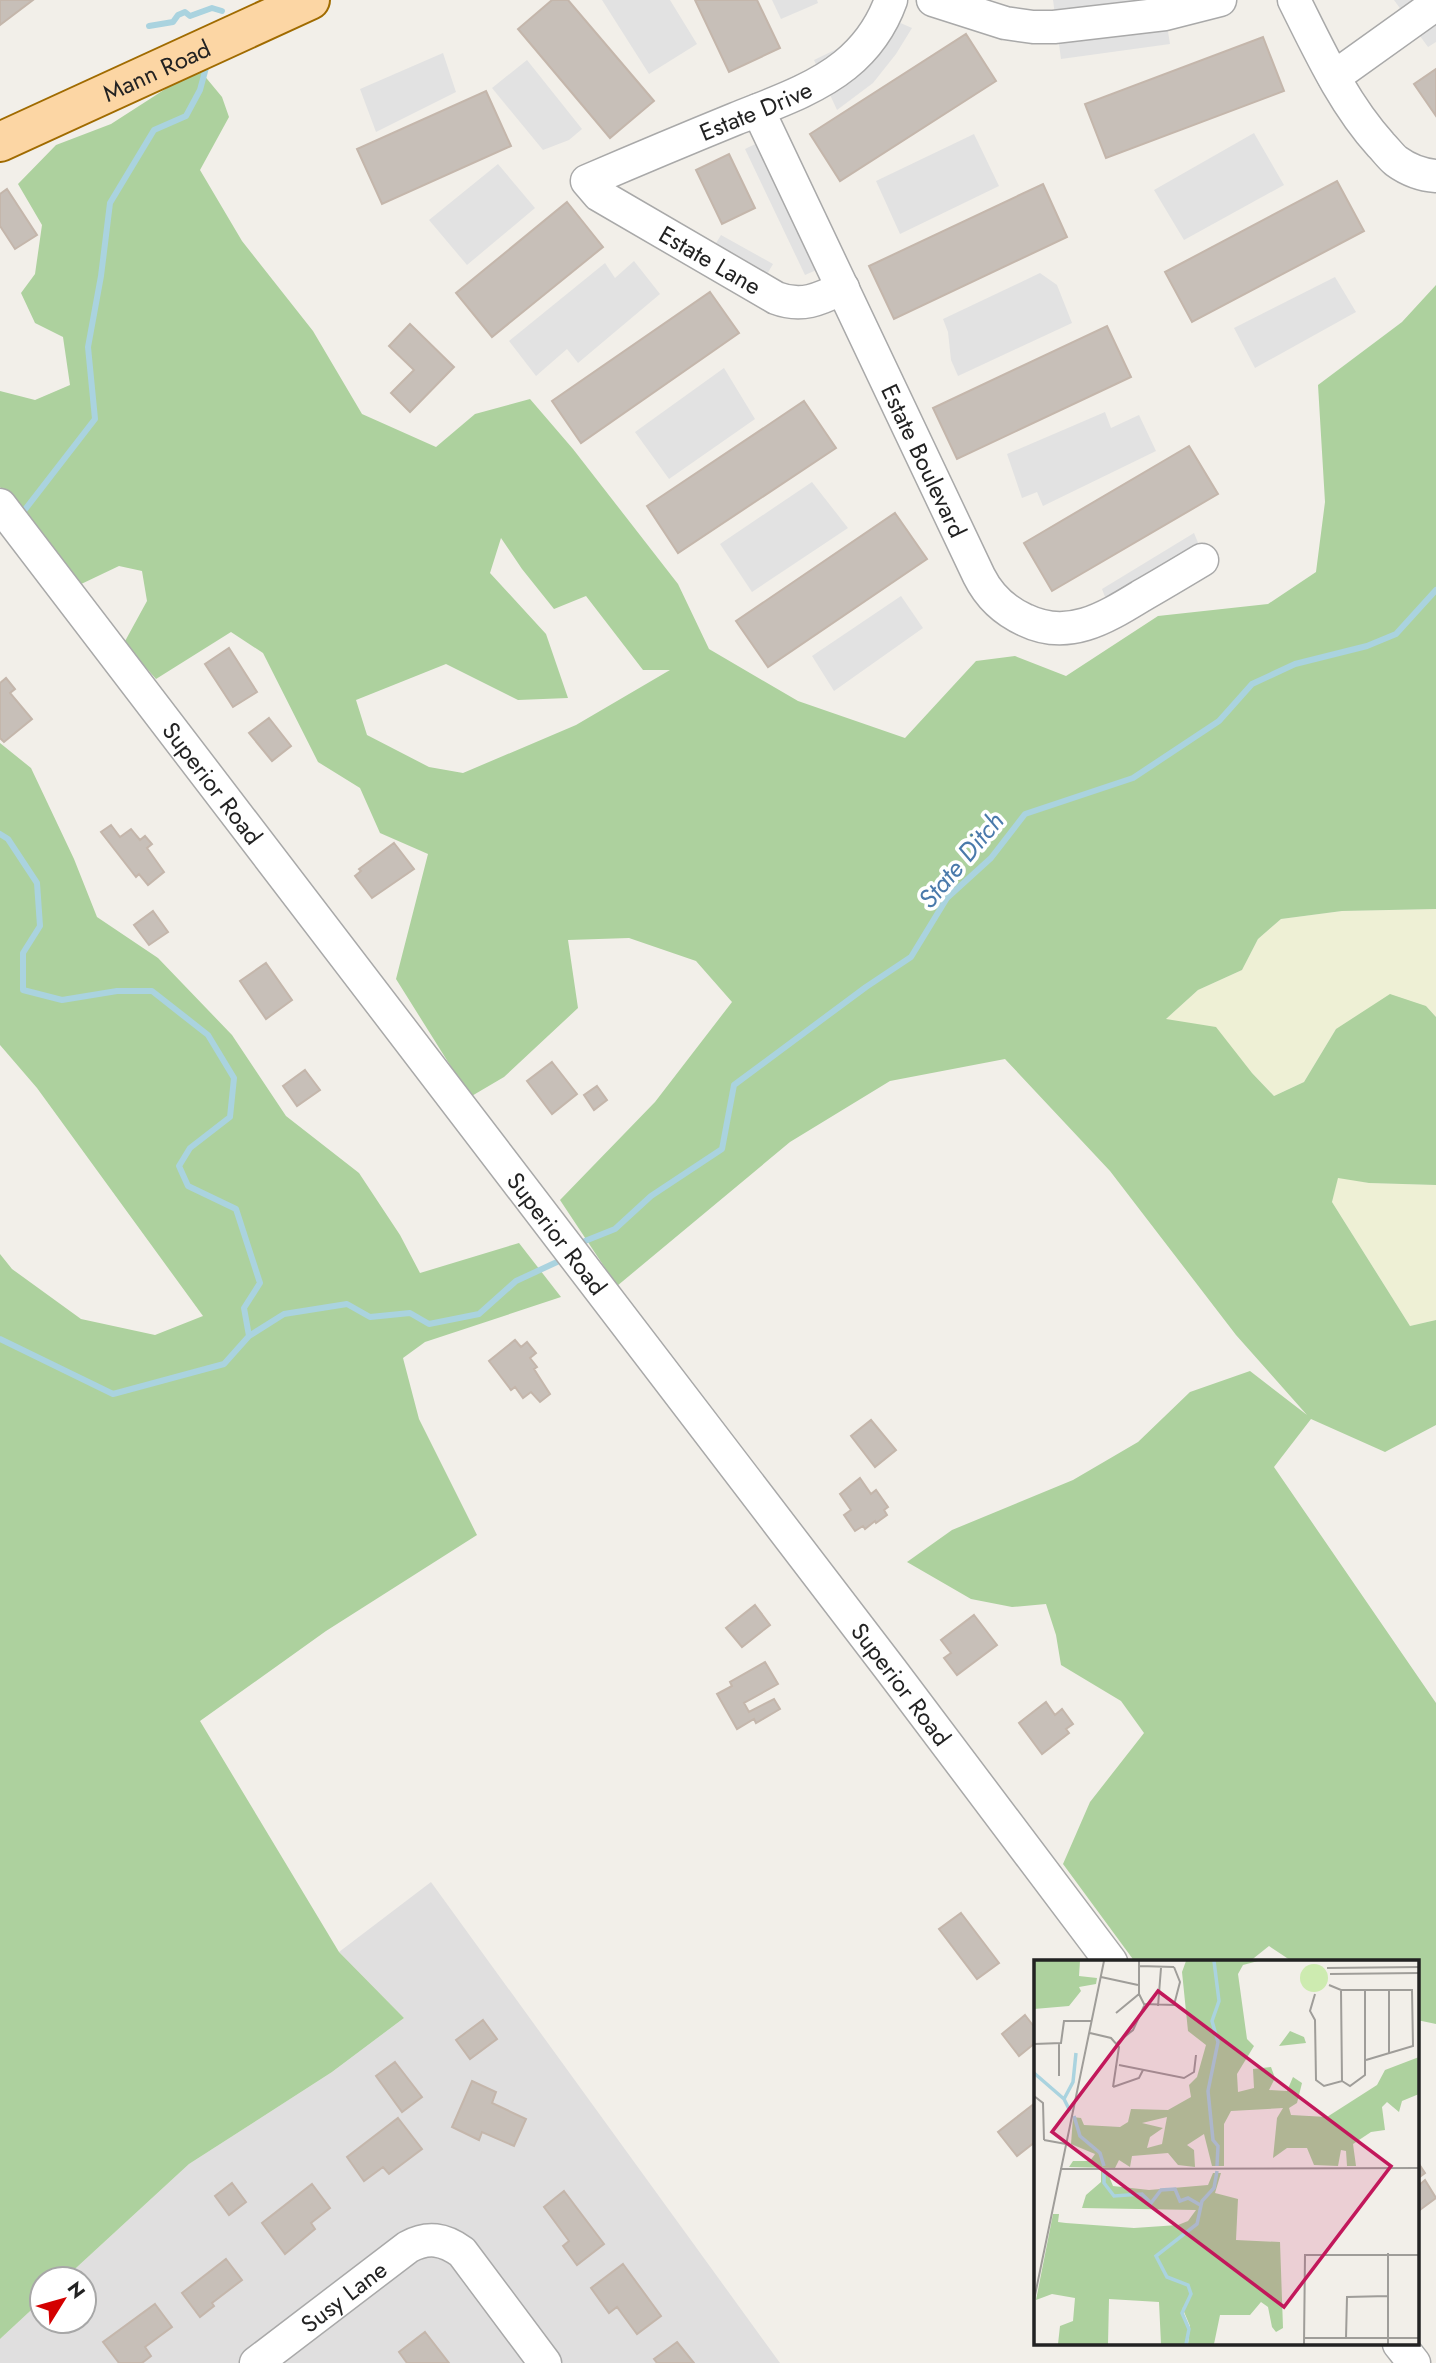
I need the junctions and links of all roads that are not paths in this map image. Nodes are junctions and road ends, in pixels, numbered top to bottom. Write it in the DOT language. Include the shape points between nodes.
graph roads {
  1 [pos="310,0"];
  2 [pos="891,0"];
  3 [pos="933,0"];
  4 [pos="1220,0"];
  5 [pos="1294,0"];
  6 [pos="1436,4"];
  7 [pos="1334,77"];
  8 [pos="758,110"];
  9 [pos="0,142"];
  10 [pos="1425,173"];
  11 [pos="587,181"];
  12 [pos="843,288"];
  13 [pos="0,505"];
  14 [pos="1202,560"];
  15 [pos="1109,1960"];
  16 [pos="1401,2346"];
  17 [pos="256,2363"];
  18 [pos="545,2363"];
  19 [pos="1414,2363"];
  1 -- 9 [label="main road, Mann Road"];
  2 -- 8 [label="street, Estate Drive" via="876,31 844,66"];
  3 -- 4 [label="street" via="1004,23 1033,27 1165,14"];
  5 -- 7 [label="street"];
  6 -- 7 [label="street"];
  7 -- 10 [label="street" via="1371,135 1394,159"];
  8 -- 11 [label="street, Estate Drive"];
  8 -- 12 [label="street, Estate Boulevard"];
  11 -- 12 [label="street, Estate Lane" via="599,195 779,300 809,303"];
  12 -- 14 [label="street, Estate Boulevard" via="984,586 1012,614 1050,628 1090,624"];
  13 -- 15 [label="street, Superior Road"];
  16 -- 19 [label="street"];
  17 -- 18 [label="street, Susy Lane" via="408,2247 435,2240 462,2252"];
}
